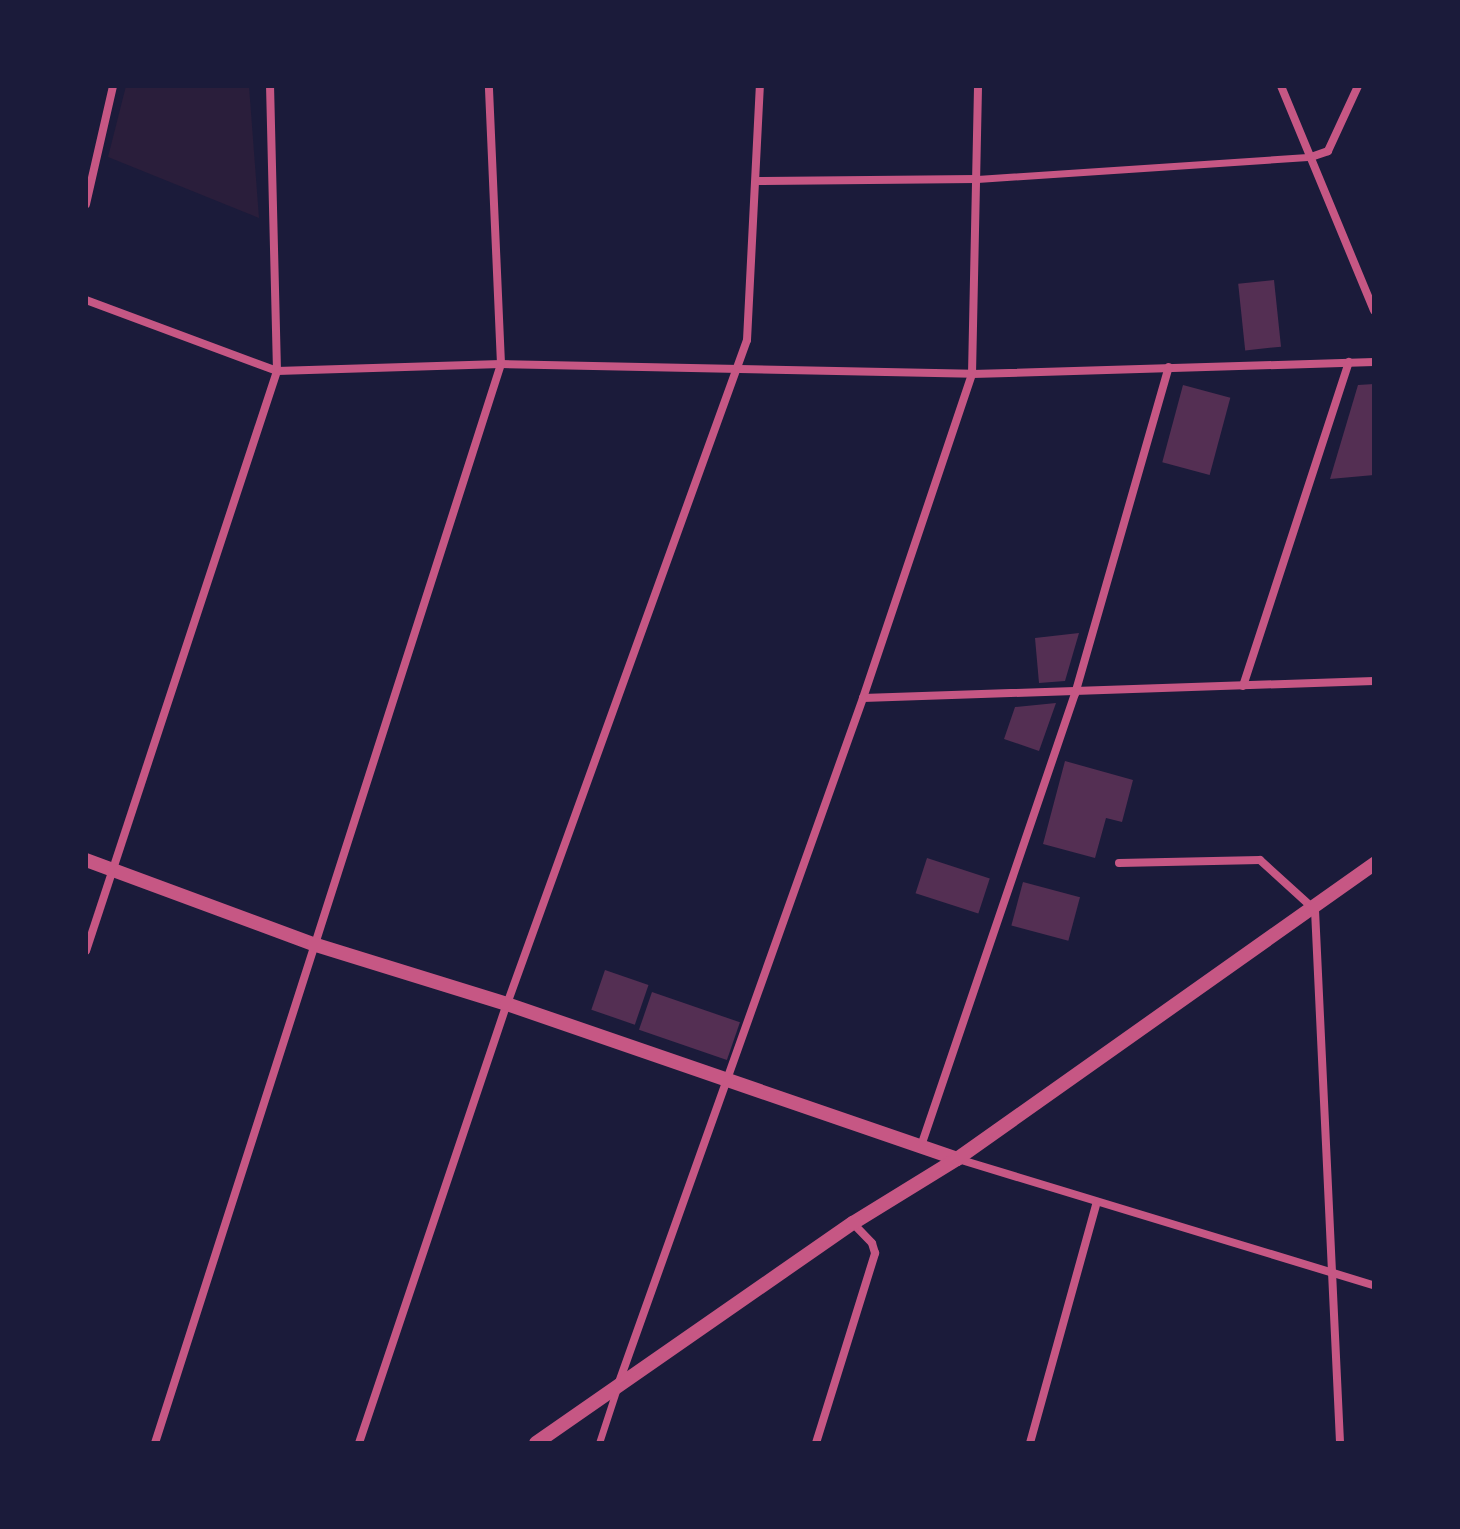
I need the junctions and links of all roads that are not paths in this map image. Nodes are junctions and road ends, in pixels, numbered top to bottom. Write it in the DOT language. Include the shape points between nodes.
graph roads {
  1 [pos="113,86"];
  2 [pos="270,86"];
  3 [pos="489,86"];
  4 [pos="760,86"];
  5 [pos="978,86"];
  6 [pos="1281,86"];
  7 [pos="1358,86"];
  8 [pos="1311,157"];
  9 [pos="977,179"];
  10 [pos="758,181"];
  11 [pos="86,204"];
  12 [pos="86,300"];
  13 [pos="1374,310"];
  14 [pos="1349,362"];
  15 [pos="1374,362"];
  16 [pos="501,364"];
  17 [pos="1169,367"];
  18 [pos="738,368"];
  19 [pos="277,371"];
  20 [pos="972,374"];
  21 [pos="1374,681"];
  22 [pos="1243,686"];
  23 [pos="1075,694"];
  24 [pos="863,698"];
  25 [pos="86,860"];
  26 [pos="1119,863"];
  27 [pos="1374,864"];
  28 [pos="113,869"];
  29 [pos="1315,910"];
  30 [pos="313,944"];
  31 [pos="86,951"];
  32 [pos="507,1004"];
  33 [pos="728,1080"];
  34 [pos="921,1146"];
  35 [pos="957,1159"];
  36 [pos="1097,1202"];
  37 [pos="853,1223"];
  38 [pos="1331,1272"];
  39 [pos="1374,1285"];
  40 [pos="617,1388"];
  41 [pos="155,1443"];
  42 [pos="359,1443"];
  43 [pos="536,1443"];
  44 [pos="599,1443"];
  45 [pos="816,1443"];
  46 [pos="1030,1443"];
  47 [pos="1340,1443"];
  1 -- 11 [label="street"];
  2 -- 19 [label="street"];
  3 -- 16 [label="street"];
  4 -- 10 [label="street"];
  5 -- 9 [label="street"];
  6 -- 8 [label="street"];
  7 -- 8 [label="street" via="1328,151"];
  8 -- 9 [label="street"];
  8 -- 13 [label="street"];
  9 -- 10 [label="street"];
  9 -- 20 [label="street"];
  10 -- 18 [label="street" via="747,340"];
  12 -- 19 [label="street"];
  14 -- 15 [label="street"];
  14 -- 17 [label="street"];
  14 -- 22 [label="street"];
  16 -- 18 [label="street"];
  16 -- 19 [label="street"];
  16 -- 30 [label="street"];
  17 -- 20 [label="street"];
  17 -- 23 [label="street"];
  18 -- 20 [label="street"];
  18 -- 32 [label="street"];
  19 -- 28 [label="street"];
  20 -- 24 [label="street"];
  21 -- 22 [label="street"];
  22 -- 23 [label="street"];
  23 -- 24 [label="street"];
  23 -- 34 [label="street"];
  24 -- 33 [label="street"];
  25 -- 28 [label="street"];
  26 -- 29 [label="street" via="1260,860"];
  27 -- 29 [label="street"];
  28 -- 30 [label="street"];
  28 -- 31 [label="street"];
  29 -- 35 [label="street"];
  29 -- 38 [label="street"];
  30 -- 32 [label="street"];
  30 -- 41 [label="street"];
  32 -- 33 [label="street"];
  32 -- 42 [label="street"];
  33 -- 34 [label="street"];
  33 -- 40 [label="street"];
  34 -- 35 [label="street"];
  35 -- 36 [label="street"];
  35 -- 37 [label="street"];
  36 -- 38 [label="street"];
  36 -- 46 [label="street"];
  37 -- 40 [label="street"];
  37 -- 45 [label="street" via="875,1253"];
  38 -- 39 [label="street"];
  38 -- 47 [label="street"];
  40 -- 43 [label="street"];
  40 -- 44 [label="street"];
}
